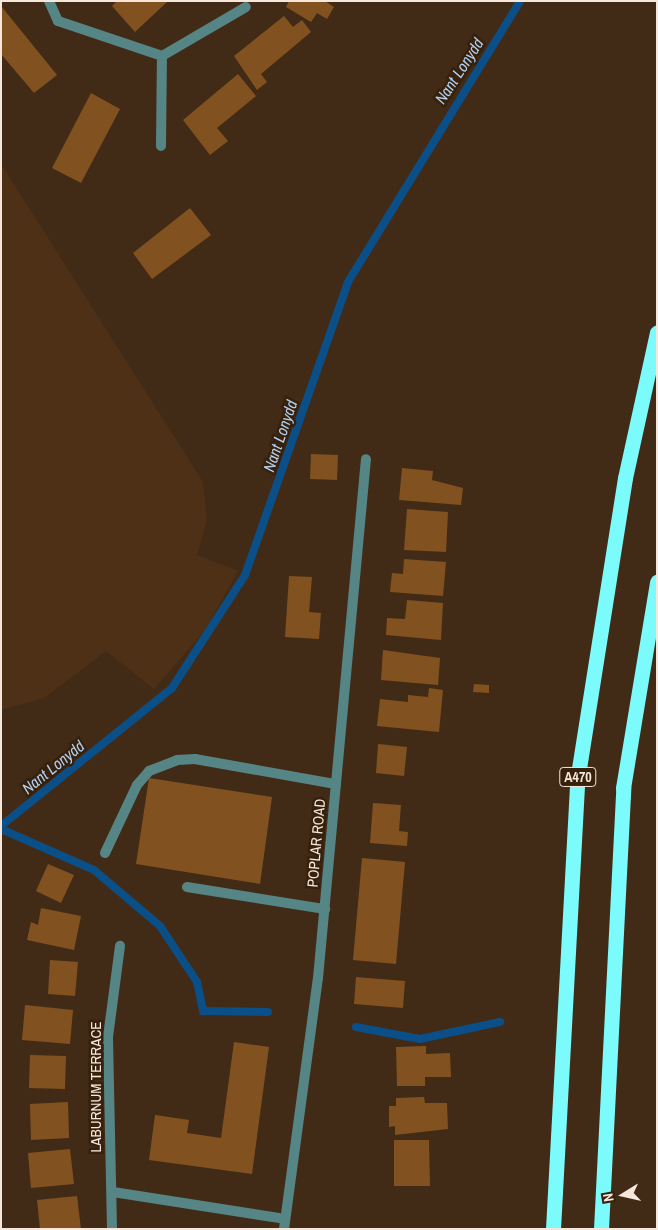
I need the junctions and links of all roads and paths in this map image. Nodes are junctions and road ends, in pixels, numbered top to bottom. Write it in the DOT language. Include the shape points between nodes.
graph roads {
  1 [pos="49,1"];
  2 [pos="246,7"];
  3 [pos="162,56"];
  4 [pos="161,146"];
  5 [pos="657,332"];
  6 [pos="366,459"];
  7 [pos="657,582"];
  8 [pos="336,784"];
  9 [pos="105,854"];
  10 [pos="187,887"];
  11 [pos="325,908"];
  12 [pos="120,946"];
  13 [pos="113,1192"];
  14 [pos="284,1224"];
  15 [pos="112,1229"];
  16 [pos="554,1229"];
  17 [pos="600,1229"];
  1 -- 3 [label="street" via="58,21"];
  2 -- 3 [label="street"];
  3 -- 4 [label="street"];
  5 -- 16 [label="highway, A470" via="625,478 577,781"];
  6 -- 8 [label="street, POPLAR ROAD"];
  7 -- 17 [label="highway" via="623,788"];
  8 -- 9 [label="street" via="196,759 177,760 149,771 137,784"];
  8 -- 11 [label="street, POPLAR ROAD"];
  10 -- 11 [label="street"];
  11 -- 14 [label="street, POPLAR ROAD"];
  12 -- 13 [label="street, LABURNUM TERRACE" via="108,1037"];
  13 -- 14 [label="street"];
  13 -- 15 [label="street, LABURNUM TERRACE"];
}
